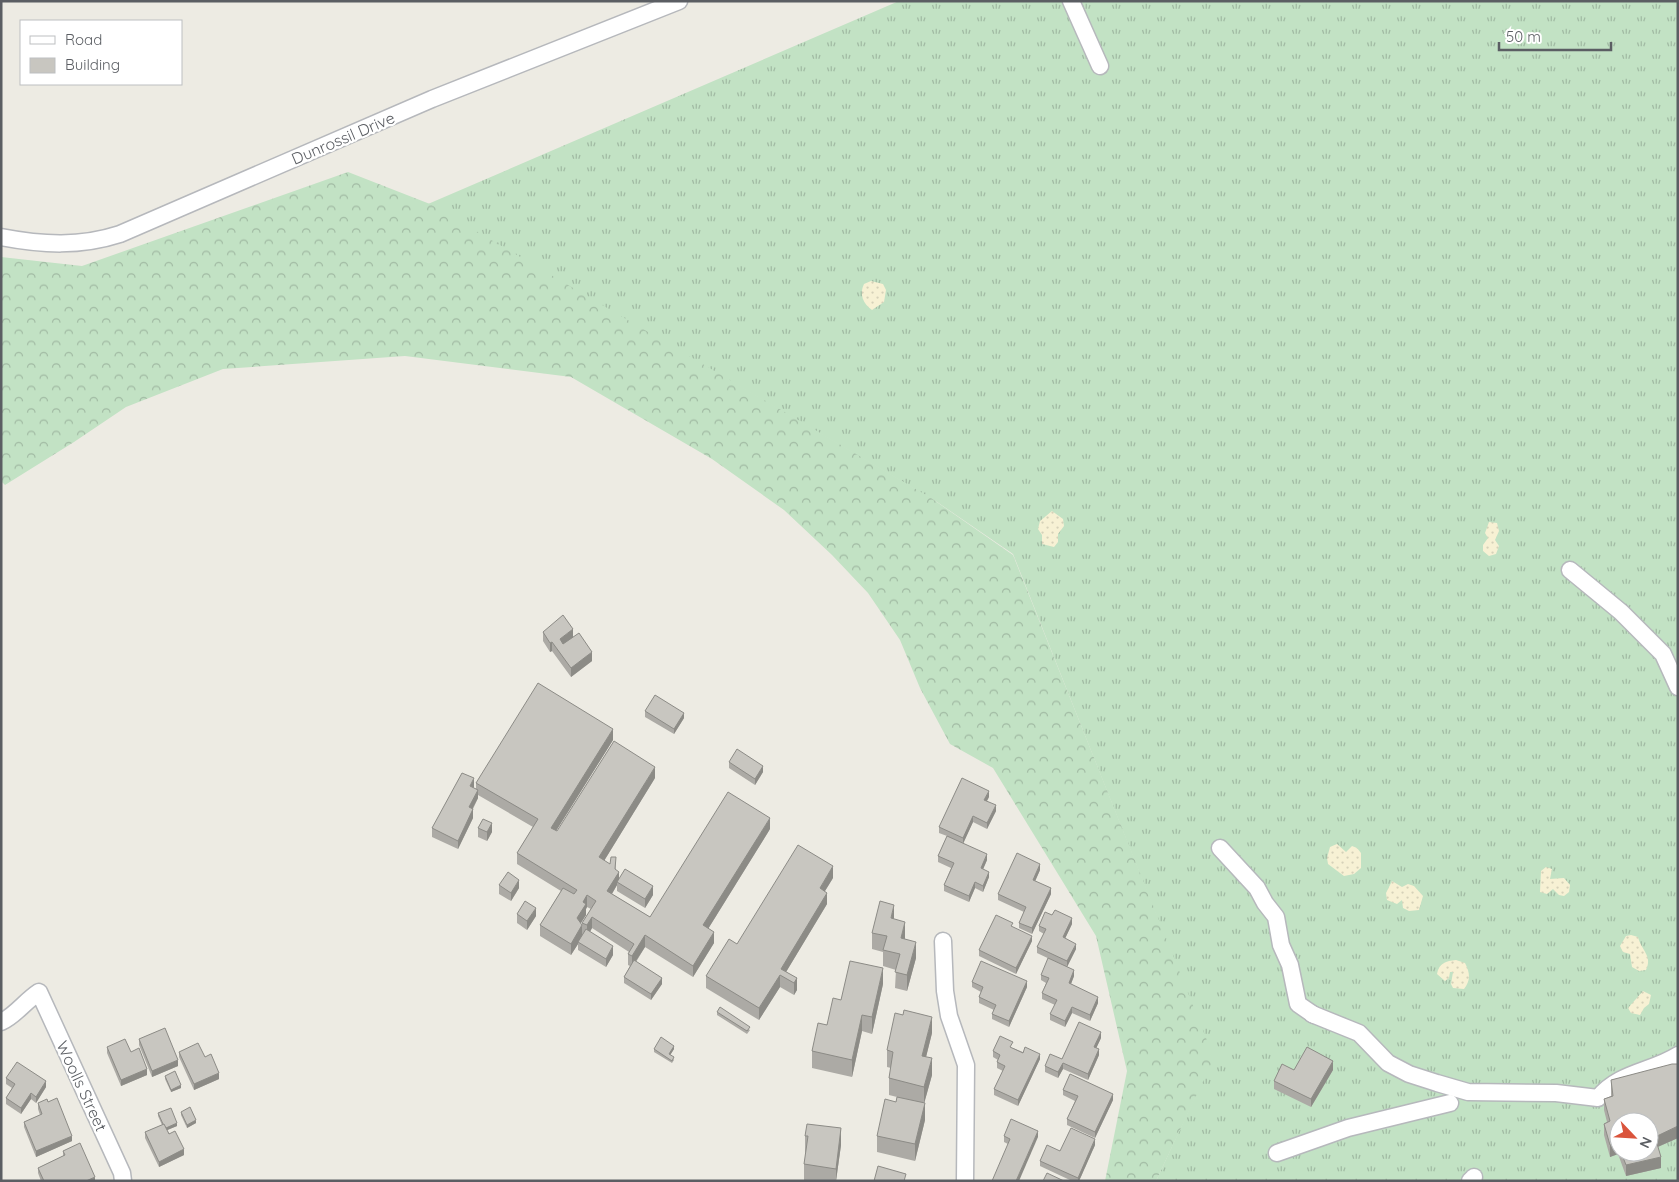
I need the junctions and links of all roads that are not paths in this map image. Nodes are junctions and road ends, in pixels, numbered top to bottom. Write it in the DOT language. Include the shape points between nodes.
graph roads {
  1 [pos="678,1"];
  2 [pos="1071,1"];
  3 [pos="1100,66"];
  4 [pos="1,237"];
  5 [pos="1570,570"];
  6 [pos="1678,687"];
  7 [pos="1220,848"];
  8 [pos="943,941"];
  9 [pos="1,1022"];
  10 [pos="1678,1055"];
  11 [pos="1450,1103"];
  12 [pos="1276,1153"];
  13 [pos="123,1181"];
  14 [pos="965,1181"];
  1 -- 4 [label="street, Dunrossil Drive" via="432,99 120,234 97,241 65,244 42,244"];
  2 -- 3 [label="street"];
  5 -- 6 [label="street" via="1621,612 1663,654"];
  7 -- 10 [label="street" via="1257,888 1276,917 1298,1004 1313,1015 1359,1033 1388,1063 1408,1074 1468,1092 1556,1093 1598,1098 1606,1088 1627,1075"];
  8 -- 14 [label="street" via="949,1016 966,1065"];
  9 -- 13 [label="street, Woolls Street" via="39,992"];
  11 -- 12 [label="street" via="1348,1128"];
}
